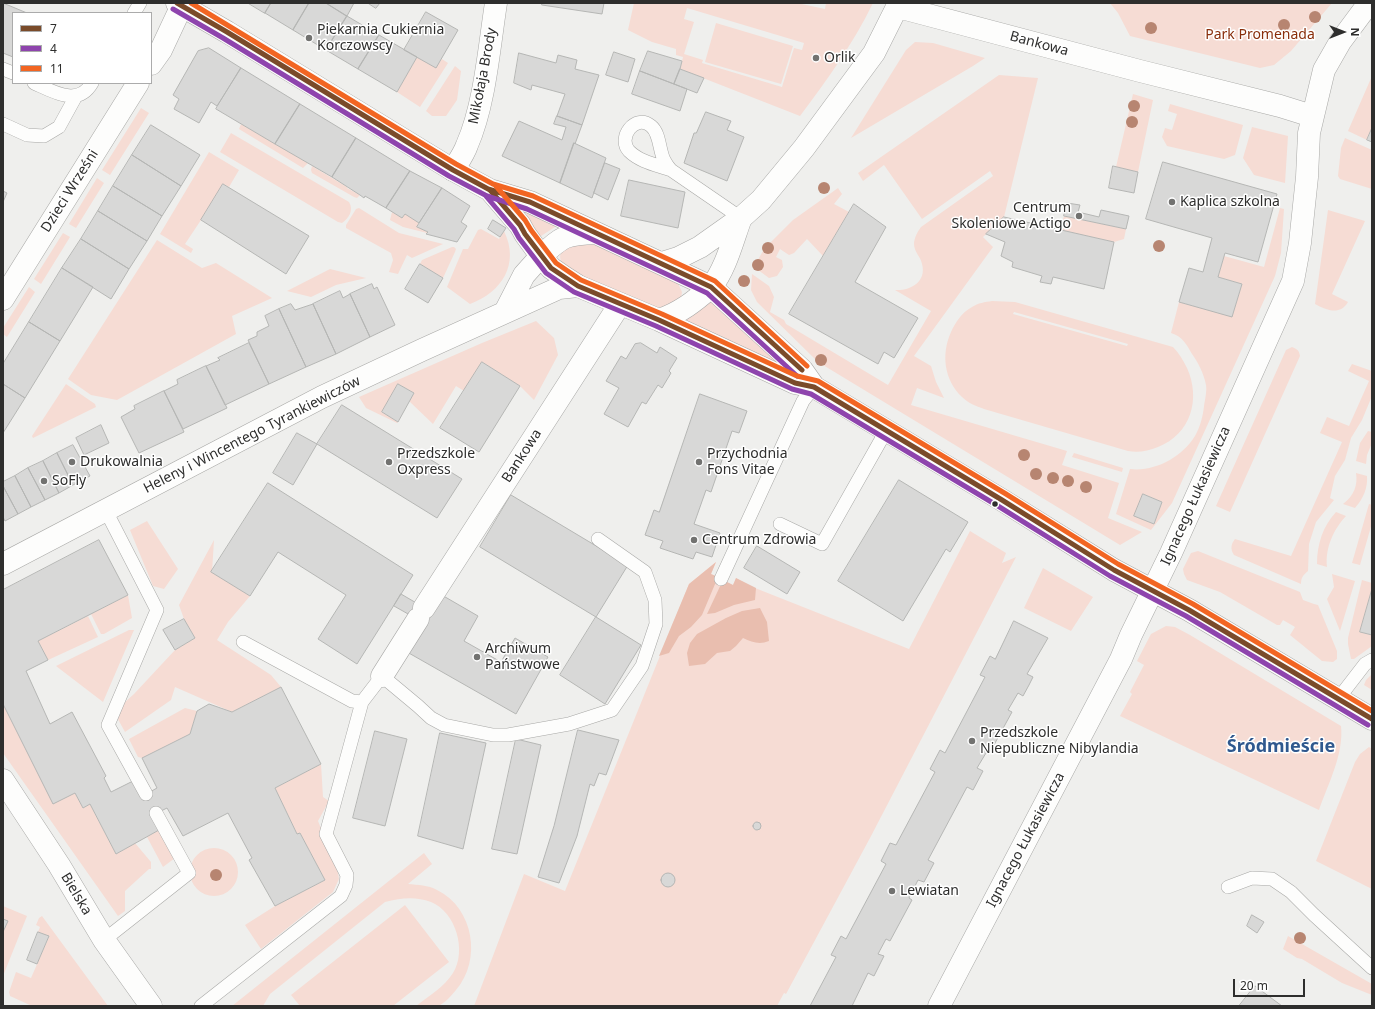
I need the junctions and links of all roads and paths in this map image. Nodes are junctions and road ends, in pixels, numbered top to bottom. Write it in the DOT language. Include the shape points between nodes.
graph roads {
  1 [pos="140,3"];
  2 [pos="1369,3"];
  3 [pos="181,4"];
  4 [pos="493,4"];
  5 [pos="898,5"];
  6 [pos="135,12"];
  7 [pos="152,63"];
  8 [pos="36,84"];
  9 [pos="91,84"];
  10 [pos="137,84"];
  11 [pos="76,96"];
  12 [pos="1312,116"];
  13 [pos="3,124"];
  14 [pos="453,170"];
  15 [pos="671,170"];
  16 [pos="490,190"];
  17 [pos="741,218"];
  18 [pos="597,232"];
  19 [pos="541,256"];
  20 [pos="662,263"];
  21 [pos="578,286"];
  22 [pos="711,287"];
  23 [pos="3,299"];
  24 [pos="620,304"];
  25 [pos="505,312"];
  26 [pos="659,320"];
  27 [pos="814,387"];
  28 [pos="886,431"];
  29 [pos="106,511"];
  30 [pos="780,524"];
  31 [pos="598,539"];
  32 [pos="3,564"];
  33 [pos="721,579"];
  34 [pos="1153,590"];
  35 [pos="244,642"];
  36 [pos="1372,660"];
  37 [pos="382,676"];
  38 [pos="1338,699"];
  39 [pos="362,702"];
  40 [pos="1372,719"];
  41 [pos="3,780"];
  42 [pos="146,794"];
  43 [pos="156,813"];
  44 [pos="1228,887"];
  45 [pos="104,940"];
  46 [pos="1372,968"];
  47 [pos="151,1006"];
  48 [pos="201,1006"];
  49 [pos="939,1006"];
  1 -- 6 [label="lane"];
  2 -- 12 [label="street" via="1340,42 1324,70"];
  3 -- 7 [label="street" via="161,50"];
  3 -- 14 [label="street"];
  4 -- 14 [label="street, Mikołaja Brody" via="481,97 475,122 467,146"];
  5 -- 12 [label="street, Bankowa"];
  5 -- 17 [label="street, Bankowa" via="874,53 846,92 761,200"];
  8 -- 11 [label="lane" via="63,96"];
  9 -- 11 [label="lane" via="88,90"];
  10 -- 23 [label="street, Dzieci Wrześni"];
  11 -- 13 [label="lane" via="59,127 44,136 27,135"];
  12 -- 34 [label="street, Ignacego Łukasiewicza" via="1300,243 1293,281"];
  14 -- 16 [label="street"];
  15 -- 17 [label="lane"];
  16 -- 18 [label="street" via="530,202"];
  16 -- 19 [label="street" via="520,225"];
  17 -- 20 [label="street, Bankowa" via="700,247"];
  17 -- 22 [label="street, Bankowa" via="723,266"];
  18 -- 19 [label="street" via="570,234 556,242"];
  18 -- 20 [label="street"];
  19 -- 21 [label="street" via="551,268"];
  19 -- 25 [label="street" via="524,275"];
  20 -- 22 [label="street"];
  21 -- 24 [label="street"];
  21 -- 25 [label="street, Heleny i Wincentego Tyrankiewiczów" via="559,288"];
  22 -- 26 [label="street, Bankowa" via="697,300 673,315"];
  22 -- 27 [label="street" via="802,370"];
  24 -- 26 [label="street"];
  24 -- 37 [label="street, Bankowa"];
  25 -- 29 [label="street, Heleny i Wincentego Tyrankiewiczów" via="322,397"];
  26 -- 27 [label="street" via="795,383"];
  27 -- 28 [label="street"];
  27 -- 33 [label="lane" via="803,401"];
  28 -- 30 [label="lane" via="822,544"];
  28 -- 34 [label="street" via="1114,570"];
  29 -- 32 [label="street, Heleny i Wincentego Tyrankiewiczów"];
  29 -- 42 [label="lane" via="157,610 108,725"];
  31 -- 37 [label="lane" via="645,572 655,600 656,624 642,666 612,710 569,724 508,735 493,734 444,725 431,718"];
  34 -- 38 [label="street"];
  34 -- 49 [label="street, Ignacego Łukasiewicza" via="1121,659"];
  35 -- 39 [label="lane" via="352,701"];
  36 -- 38 [label="lane" via="1365,664"];
  37 -- 39 [label="lane"];
  38 -- 40 [label="street"];
  39 -- 48 [label="lane" via="326,834 347,875 341,896"];
  41 -- 45 [label="street, Bielska"];
  43 -- 45 [label="lane" via="189,873"];
  44 -- 46 [label="lane" via="1252,878 1272,879 1291,892"];
  45 -- 47 [label="street, Bielska"];
}
